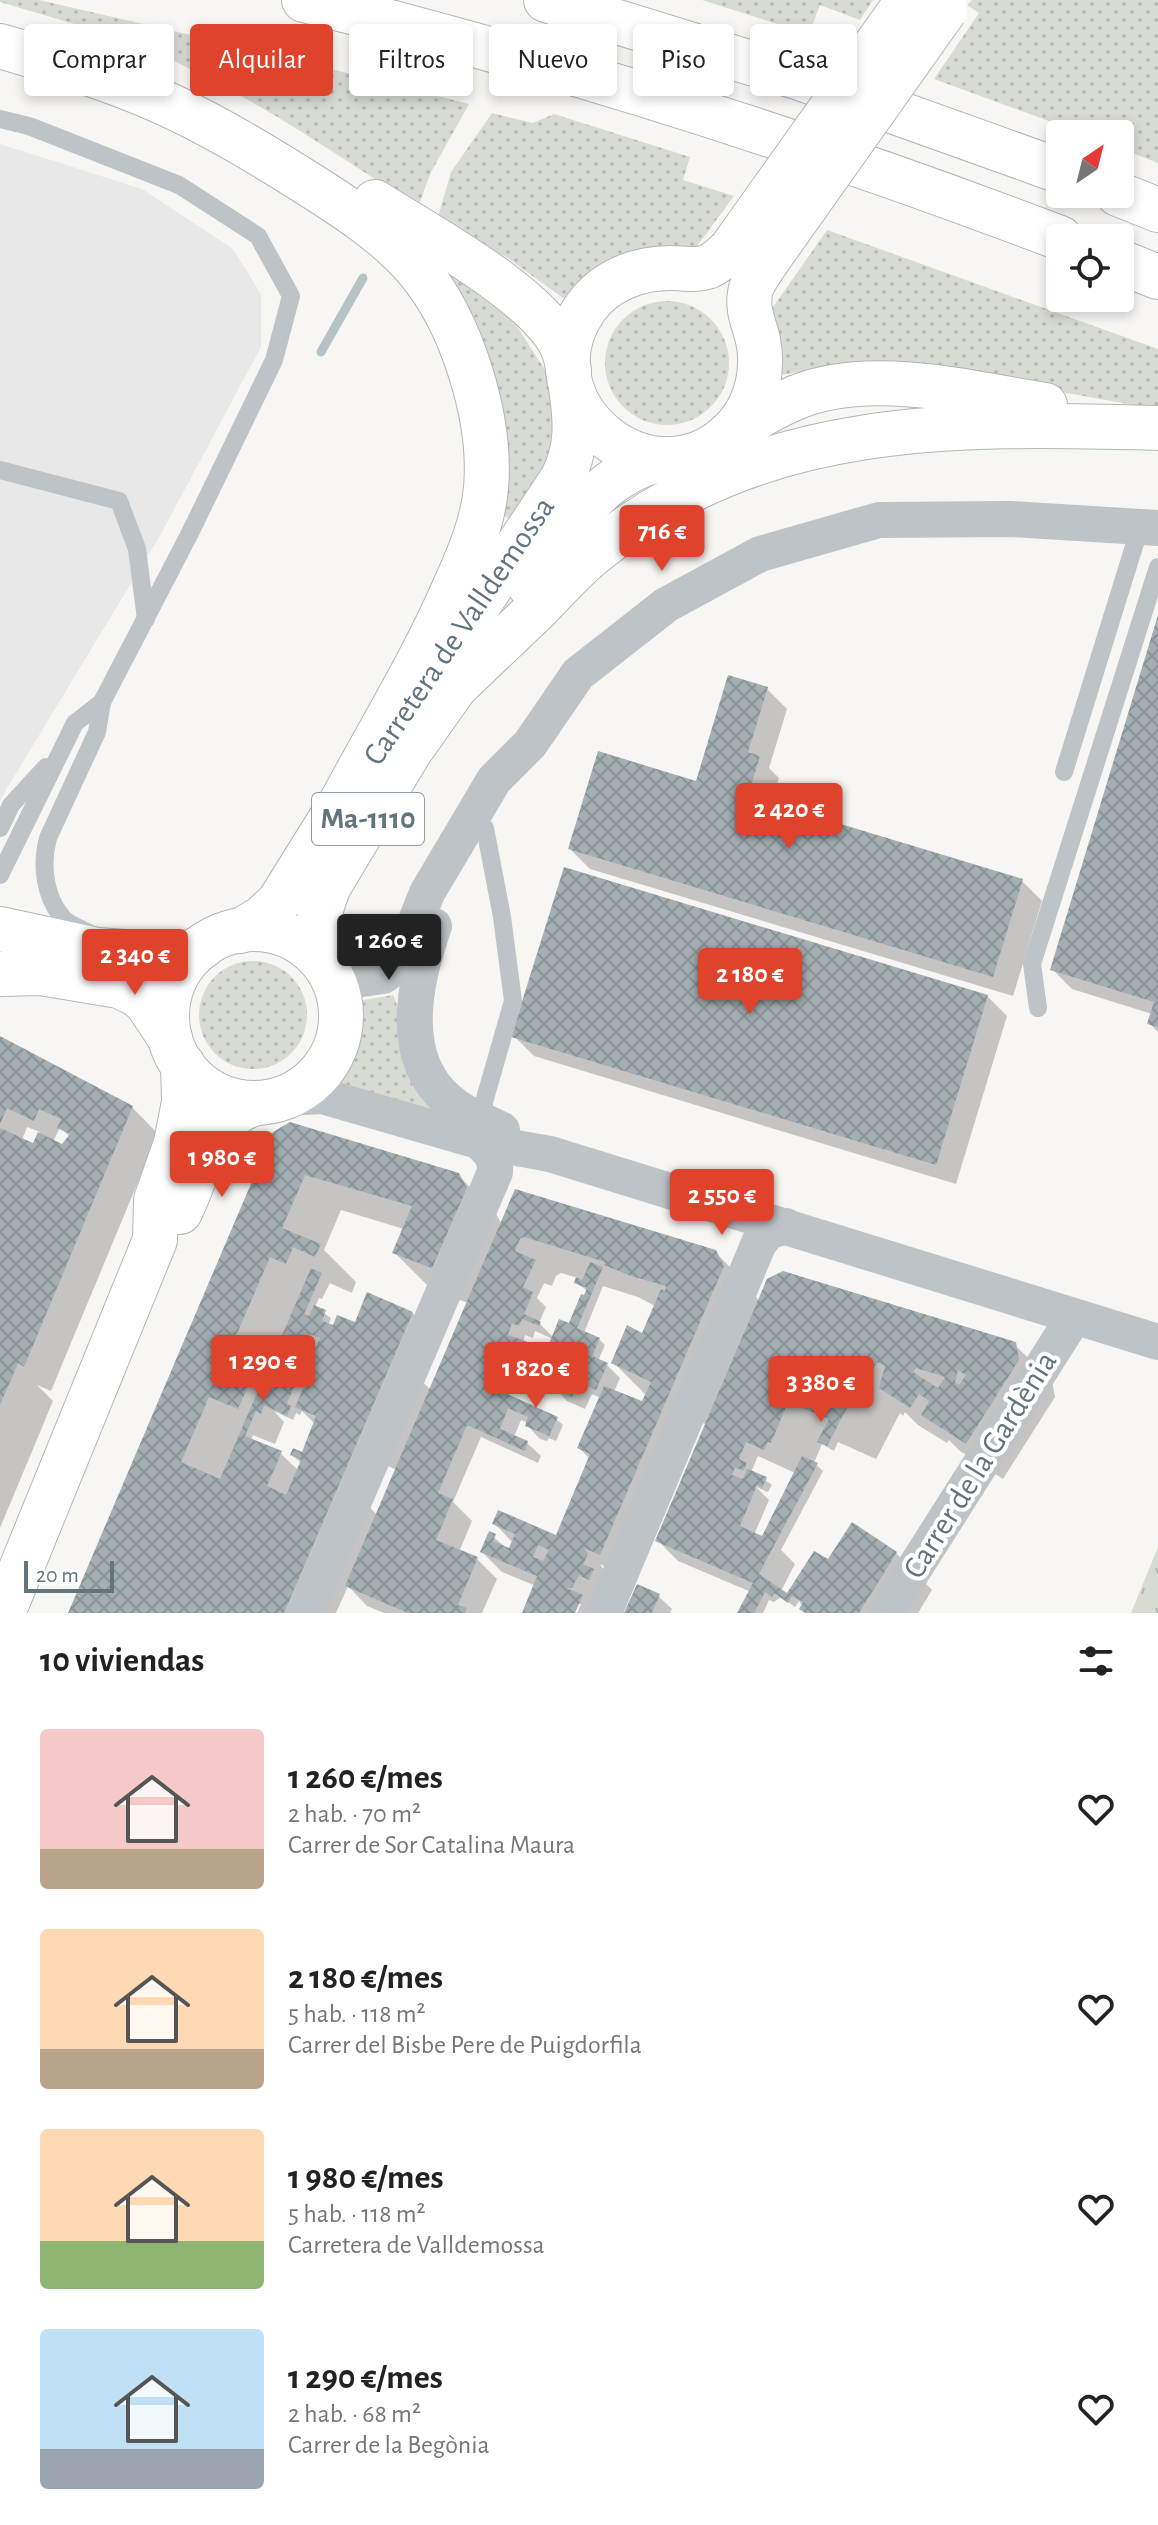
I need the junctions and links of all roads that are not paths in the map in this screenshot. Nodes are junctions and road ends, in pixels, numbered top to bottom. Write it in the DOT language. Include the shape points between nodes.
graph roads {
  1 [pos="304,0"];
  2 [pos="546,0"];
  3 [pos="935,3"];
  4 [pos="0,22"];
  5 [pos="0,46"];
  6 [pos="0,119"];
  7 [pos="1046,166"];
  8 [pos="1134,200"];
  9 [pos="1158,210"];
  10 [pos="1046,233"];
  11 [pos="749,255"];
  12 [pos="1134,268"];
  13 [pos="1158,277"];
  14 [pos="570,379"];
  15 [pos="1158,426"];
  16 [pos="728,435"];
  17 [pos="662,459"];
  18 [pos="0,470"];
  19 [pos="1149,527"];
  20 [pos="1158,567"];
  21 [pos="146,619"];
  22 [pos="455,687"];
  23 [pos="102,702"];
  24 [pos="530,744"];
  25 [pos="61,750"];
  26 [pos="1064,772"];
  27 [pos="343,799"];
  28 [pos="1,823"];
  29 [pos="485,828"];
  30 [pos="0,875"];
  31 [pos="0,929"];
  32 [pos="221,939"];
  33 [pos="133,951"];
  34 [pos="325,963"];
  35 [pos="0,974"];
  36 [pos="1038,1008"];
  37 [pos="176,1052"];
  38 [pos="270,1101"];
  39 [pos="487,1134"];
  40 [pos="786,1226"];
  41 [pos="155,1240"];
  42 [pos="1074,1317"];
  43 [pos="1158,1342"];
  44 [pos="3,1613"];
  45 [pos="306,1613"];
  46 [pos="604,1613"];
  47 [pos="886,1613"];
  1 -- 10 [label="main road" via="560,68 713,116"];
  2 -- 7 [label="main road" via="800,78"];
  3 -- 11 [label="main road, bridge"];
  4 -- 14 [label="main road" via="136,66 284,142 507,288 561,344"];
  5 -- 27 [label="main road" via="121,85 192,116 338,203 416,268 459,342 484,436 486,489 481,514 436,631"];
  6 -- 21 [label="lane" via="179,185 258,236 291,296 274,360"];
  8 -- 9 [label="main road"];
  11 -- 14 [label="main road" via="698,269 638,271 609,285 585,308 572,338"];
  11 -- 16 [label="main road, Ma-1110" via="749,317 760,357 757,386 747,412"];
  12 -- 13 [label="main road"];
  14 -- 17 [label="main road, Ma-1110" via="585,417 600,435 634,454"];
  14 -- 27 [label="main road, Carretera de Valldemossa" via="576,433 562,479 396,729"];
  15 -- 16 [label="main road" via="957,391 869,384 828,388 788,400"];
  15 -- 22 [label="main road" via="888,432 773,457 690,492 622,532 561,583"];
  16 -- 17 [label="main road, Ma-1110" via="698,453"];
  17 -- 22 [label="main road, Carretera de Valldemossa / Ma-1110" via="633,467 595,495"];
  18 -- 21 [label="lane" via="119,501 137,549"];
  19 -- 24 [label="street" via="1011,519 879,520 760,554 666,605 578,674"];
  19 -- 26 [label="lane"];
  20 -- 36 [label="lane" via="1032,964"];
  21 -- 23 [label="lane"];
  22 -- 34 [label="main road, Carretera de Valldemossa / Ma-1110" via="329,886 317,929"];
  23 -- 25 [label="lane" via="75,723"];
  23 -- 33 [label="lane" via="97,732 48,838 46,885 63,919"];
  24 -- 29 [label="street"];
  24 -- 34 [label="street" via="486,792 427,893 396,964 383,976 362,979"];
  25 -- 28 [label="lane"];
  25 -- 30 [label="lane"];
  27 -- 32 [label="main road, Carretera de Valldemossa" via="279,902 262,918"];
  29 -- 39 [label="lane" via="513,1001 484,1102"];
  29 -- 39 [label="street" via="437,918 419,984 415,1024 422,1065 437,1090"];
  31 -- 33 [label="main road" via="97,950"];
  32 -- 33 [label="main road" via="191,952"];
  32 -- 34 [label="main road" via="257,929 286,936"];
  32 -- 37 [label="main road" via="174,981 168,1009"];
  34 -- 38 [label="main road" via="339,997 339,1038 319,1075"];
  35 -- 37 [label="main road" via="41,973 119,986 146,1002"];
  37 -- 38 [label="main road" via="192,1077 216,1094 229,1100"];
  37 -- 41 [label="main road" via="184,1102 156,1200"];
  38 -- 39 [label="street" via="322,1096"];
  38 -- 41 [label="main road" via="246,1106 220,1129 181,1210"];
  39 -- 40 [label="street"];
  39 -- 45 [label="street" via="495,1172"];
  40 -- 42 [label="street"];
  40 -- 46 [label="street" via="768,1232 759,1243"];
  41 -- 44 [label="main road"];
  42 -- 43 [label="street"];
  42 -- 47 [label="street, Carrer de la Gardènia"];
}
